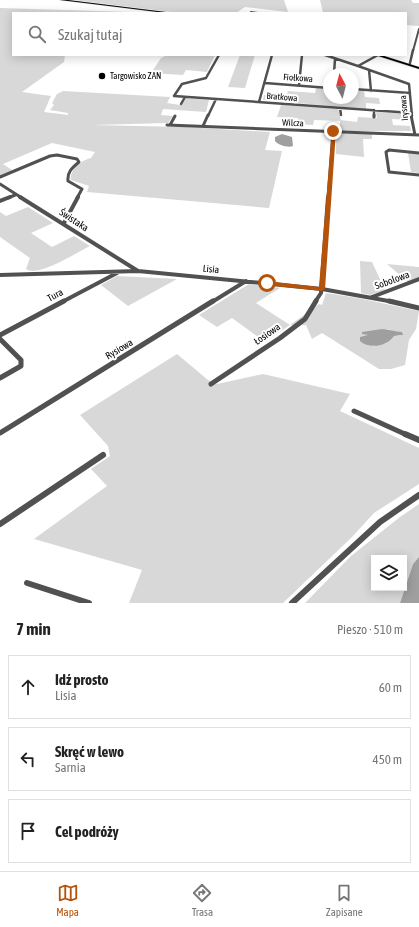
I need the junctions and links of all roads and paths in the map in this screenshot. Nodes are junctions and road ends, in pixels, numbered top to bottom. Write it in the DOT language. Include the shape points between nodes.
graph roads {
  1 [pos="61,0"];
  2 [pos="164,12"];
  3 [pos="419,31"];
  4 [pos="219,56"];
  5 [pos="272,56"];
  6 [pos="302,56"];
  7 [pos="328,56"];
  8 [pos="376,56"];
  9 [pos="381,56"];
  10 [pos="335,59"];
  11 [pos="410,63"];
  12 [pos="358,66"];
  13 [pos="334,68"];
  14 [pos="419,68"];
  15 [pos="370,70"];
  16 [pos="265,83"];
  17 [pos="299,85"];
  18 [pos="323,87"];
  19 [pos="359,89"];
  20 [pos="371,90"];
  21 [pos="410,93"];
  22 [pos="185,97"];
  23 [pos="216,99"];
  24 [pos="259,102"];
  25 [pos="181,104"];
  26 [pos="380,104"];
  27 [pos="340,108"];
  28 [pos="374,110"];
  29 [pos="380,111"];
  30 [pos="412,113"];
  31 [pos="341,115"];
  32 [pos="175,116"];
  33 [pos="374,117"];
  34 [pos="203,126"];
  35 [pos="333,131"];
  36 [pos="417,135"];
  37 [pos="419,153"];
  38 [pos="419,175"];
  39 [pos="0,177"];
  40 [pos="0,184"];
  41 [pos="15,195"];
  42 [pos="0,201"];
  43 [pos="64,223"];
  44 [pos="138,271"];
  45 [pos="119,272"];
  46 [pos="0,275"];
  47 [pos="8,275"];
  48 [pos="0,279"];
  49 [pos="419,279"];
  50 [pos="246,281"];
  51 [pos="322,289"];
  52 [pos="371,297"];
  53 [pos="419,308"];
  54 [pos="0,335"];
  55 [pos="0,339"];
  56 [pos="0,378"];
  57 [pos="211,384"];
  58 [pos="354,411"];
  59 [pos="0,433"];
  60 [pos="419,440"];
  61 [pos="103,455"];
  62 [pos="419,495"];
  63 [pos="0,524"];
  64 [pos="27,583"];
  65 [pos="88,603"];
  66 [pos="292,603"];
  1 -- 2 [label="main road"];
  3 -- 11 [label="street"];
  4 -- 22 [label="street" via="208,78 182,84 174,96"];
  5 -- 16 [label="street"];
  6 -- 17 [label="street"];
  7 -- 10 [label="street"];
  8 -- 12 [label="street"];
  9 -- 14 [label="main road"];
  10 -- 12 [label="street"];
  10 -- 13 [label="street"];
  12 -- 15 [label="street"];
  15 -- 20 [label="street"];
  15 -- 21 [label="street, Irysowa" via="405,81 409,84"];
  16 -- 17 [label="street, Fiołkowa"];
  16 -- 24 [label="street"];
  17 -- 18 [label="street, Fiołkowa"];
  19 -- 20 [label="street"];
  20 -- 21 [label="street"];
  21 -- 30 [label="street, Irysowa"];
  22 -- 23 [label="street, Bratkowa"];
  22 -- 25 [label="street"];
  23 -- 24 [label="street, Bratkowa"];
  23 -- 34 [label="street"];
  24 -- 27 [label="street, Bratkowa"];
  26 -- 29 [label="street"];
  27 -- 28 [label="street, Bratkowa"];
  27 -- 31 [label="street"];
  28 -- 29 [label="street, Bratkowa"];
  28 -- 33 [label="street"];
  29 -- 30 [label="street, Bratkowa"];
  30 -- 36 [label="street, Irysowa"];
  32 -- 34 [label="street, Wilcza" via="168,125"];
  34 -- 35 [label="street, Wilcza"];
  35 -- 36 [label="street, Wilcza"];
  35 -- 51 [label="street"];
  37 -- 38 [label="street" via="390,150 386,152 389,172"];
  39 -- 43 [label="street" via="50,156 77,159 78,162 67,175 68,181 82,189"];
  40 -- 41 [label="street, Świstaka"];
  41 -- 42 [label="street"];
  41 -- 43 [label="street, Świstaka"];
  43 -- 44 [label="street, Świstaka"];
  44 -- 45 [label="street, Lisia"];
  44 -- 50 [label="street, Lisia"];
  45 -- 47 [label="street, Lisia"];
  45 -- 54 [label="street, Tura"];
  46 -- 47 [label="street, Lisia"];
  47 -- 48 [label="street"];
  49 -- 52 [label="street, Sobolowa"];
  50 -- 51 [label="street, Lisia"];
  50 -- 59 [label="street, Rysiowa"];
  51 -- 52 [label="street, Lisia"];
  51 -- 57 [label="street, Łosiowa" via="305,319"];
  52 -- 53 [label="street, Lisia"];
  55 -- 56 [label="street" via="21,360 21,366"];
  58 -- 60 [label="street"];
  61 -- 63 [label="street"];
  62 -- 66 [label="street" via="380,522"];
  64 -- 65 [label="street"];
}
